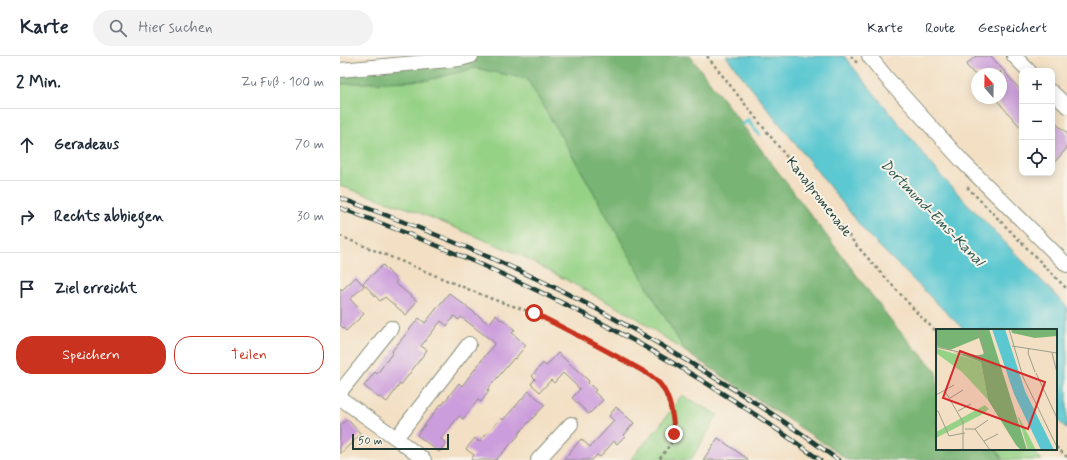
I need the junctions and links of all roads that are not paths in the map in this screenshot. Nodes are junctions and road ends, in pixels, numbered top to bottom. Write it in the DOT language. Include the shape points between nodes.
graph roads {
  1 [pos="471,56"];
  2 [pos="869,56"];
  3 [pos="1019,58"];
  4 [pos="1027,68"];
  5 [pos="340,70"];
  6 [pos="1055,95"];
  7 [pos="1067,106"];
  8 [pos="1067,265"];
  9 [pos="391,328"];
  10 [pos="469,344"];
  11 [pos="340,392"];
  12 [pos="340,398"];
  13 [pos="571,424"];
  14 [pos="396,438"];
  15 [pos="424,460"];
  16 [pos="538,460"];
  1 -- 5 [label="street" via="446,61"];
  2 -- 8 [label="street" via="963,162"];
  3 -- 4 [label="street"];
  6 -- 7 [label="street"];
  9 -- 11 [label="street"];
  10 -- 14 [label="street"];
  12 -- 14 [label="street"];
  13 -- 16 [label="street"];
  14 -- 15 [label="street"];
}
